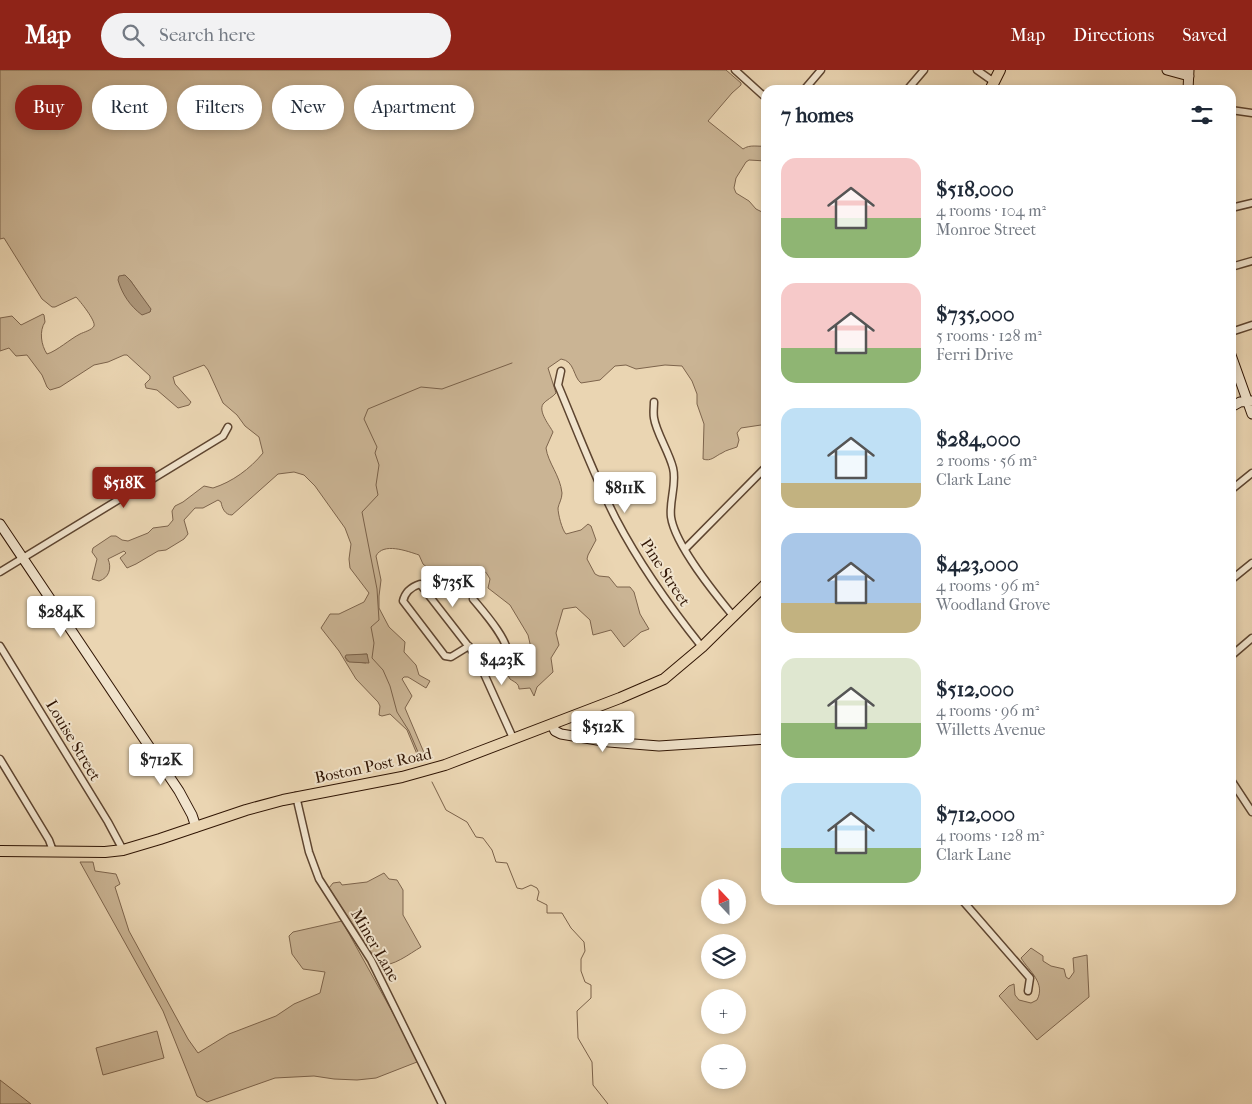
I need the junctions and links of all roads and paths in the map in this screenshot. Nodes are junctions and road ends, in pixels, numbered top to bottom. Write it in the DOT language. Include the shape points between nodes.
graph roads {
  1 [pos="735,70"];
  2 [pos="821,70"];
  3 [pos="924,70"];
  4 [pos="977,70"];
  5 [pos="1000,70"];
  6 [pos="1167,70"];
  7 [pos="1189,73"];
  8 [pos="808,85"];
  9 [pos="912,85"];
  10 [pos="991,85"];
  11 [pos="992,85"];
  12 [pos="761,93"];
  13 [pos="1236,111"];
  14 [pos="1252,113"];
  15 [pos="1252,203"];
  16 [pos="1236,207"];
  17 [pos="1252,261"];
  18 [pos="1236,266"];
  19 [pos="1252,326"];
  20 [pos="1236,331"];
  21 [pos="1236,368"];
  22 [pos="561,371"];
  23 [pos="654,402"];
  24 [pos="1249,402"];
  25 [pos="1236,404"];
  26 [pos="1252,414"];
  27 [pos="228,427"];
  28 [pos="761,473"];
  29 [pos="1252,473"];
  30 [pos="1236,486"];
  31 [pos="0,524"];
  32 [pos="685,549"];
  33 [pos="22,558"];
  34 [pos="1252,562"];
  35 [pos="0,572"];
  36 [pos="1236,576"];
  37 [pos="761,589"];
  38 [pos="473,599"];
  39 [pos="734,617"];
  40 [pos="1252,638"];
  41 [pos="0,646"];
  42 [pos="469,646"];
  43 [pos="702,647"];
  44 [pos="1236,652"];
  45 [pos="483,668"];
  46 [pos="552,724"];
  47 [pos="514,738"];
  48 [pos="761,739"];
  49 [pos="0,759"];
  50 [pos="1236,788"];
  51 [pos="296,796"];
  52 [pos="1252,812"];
  53 [pos="196,827"];
  54 [pos="123,850"];
  55 [pos="0,851"];
  56 [pos="53,852"];
  57 [pos="966,905"];
  58 [pos="1028,991"];
  59 [pos="442,1104"];
  1 -- 12 [label="street"];
  2 -- 8 [label="street"];
  3 -- 9 [label="street"];
  4 -- 10 [label="street"];
  5 -- 11 [label="main road"];
  6 -- 7 [label="main road"];
  13 -- 14 [label="street"];
  15 -- 16 [label="street"];
  17 -- 18 [label="street"];
  19 -- 20 [label="street"];
  21 -- 24 [label="main road"];
  22 -- 43 [label="street, Pine Street" via="558,385 617,520 653,581"];
  23 -- 32 [label="street" via="654,419 674,470 672,521"];
  24 -- 25 [label="main road"];
  24 -- 26 [label="main road"];
  27 -- 33 [label="street" via="223,436"];
  28 -- 32 [label="street"];
  29 -- 30 [label="street"];
  31 -- 33 [label="main road"];
  32 -- 39 [label="street"];
  33 -- 35 [label="street"];
  33 -- 53 [label="main road" via="179,791"];
  34 -- 36 [label="street"];
  37 -- 39 [label="main road, Boston Post Road"];
  38 -- 45 [label="street" via="496,628 508,651 508,657"];
  39 -- 43 [label="main road, Boston Post Road"];
  40 -- 44 [label="street"];
  41 -- 54 [label="street, Louise Street"];
  42 -- 42 [label="street" via="451,657 445,656 403,601 404,595 420,584"];
  42 -- 45 [label="street"];
  43 -- 46 [label="main road, Boston Post Road" via="653,685"];
  45 -- 47 [label="street"];
  46 -- 47 [label="main road, Boston Post Road"];
  46 -- 48 [label="main road" via="561,734 631,744 673,746"];
  47 -- 51 [label="main road, Boston Post Road" via="445,765 402,777"];
  49 -- 56 [label="street"];
  50 -- 52 [label="street"];
  51 -- 53 [label="main road, Boston Post Road"];
  51 -- 59 [label="street, Miner Lane" via="309,852 320,879 372,960"];
  53 -- 54 [label="main road, Boston Post Road"];
  54 -- 56 [label="main road, Boston Post Road"];
  55 -- 56 [label="main road, Boston Post Road"];
  57 -- 58 [label="street" via="1030,978"];
}
